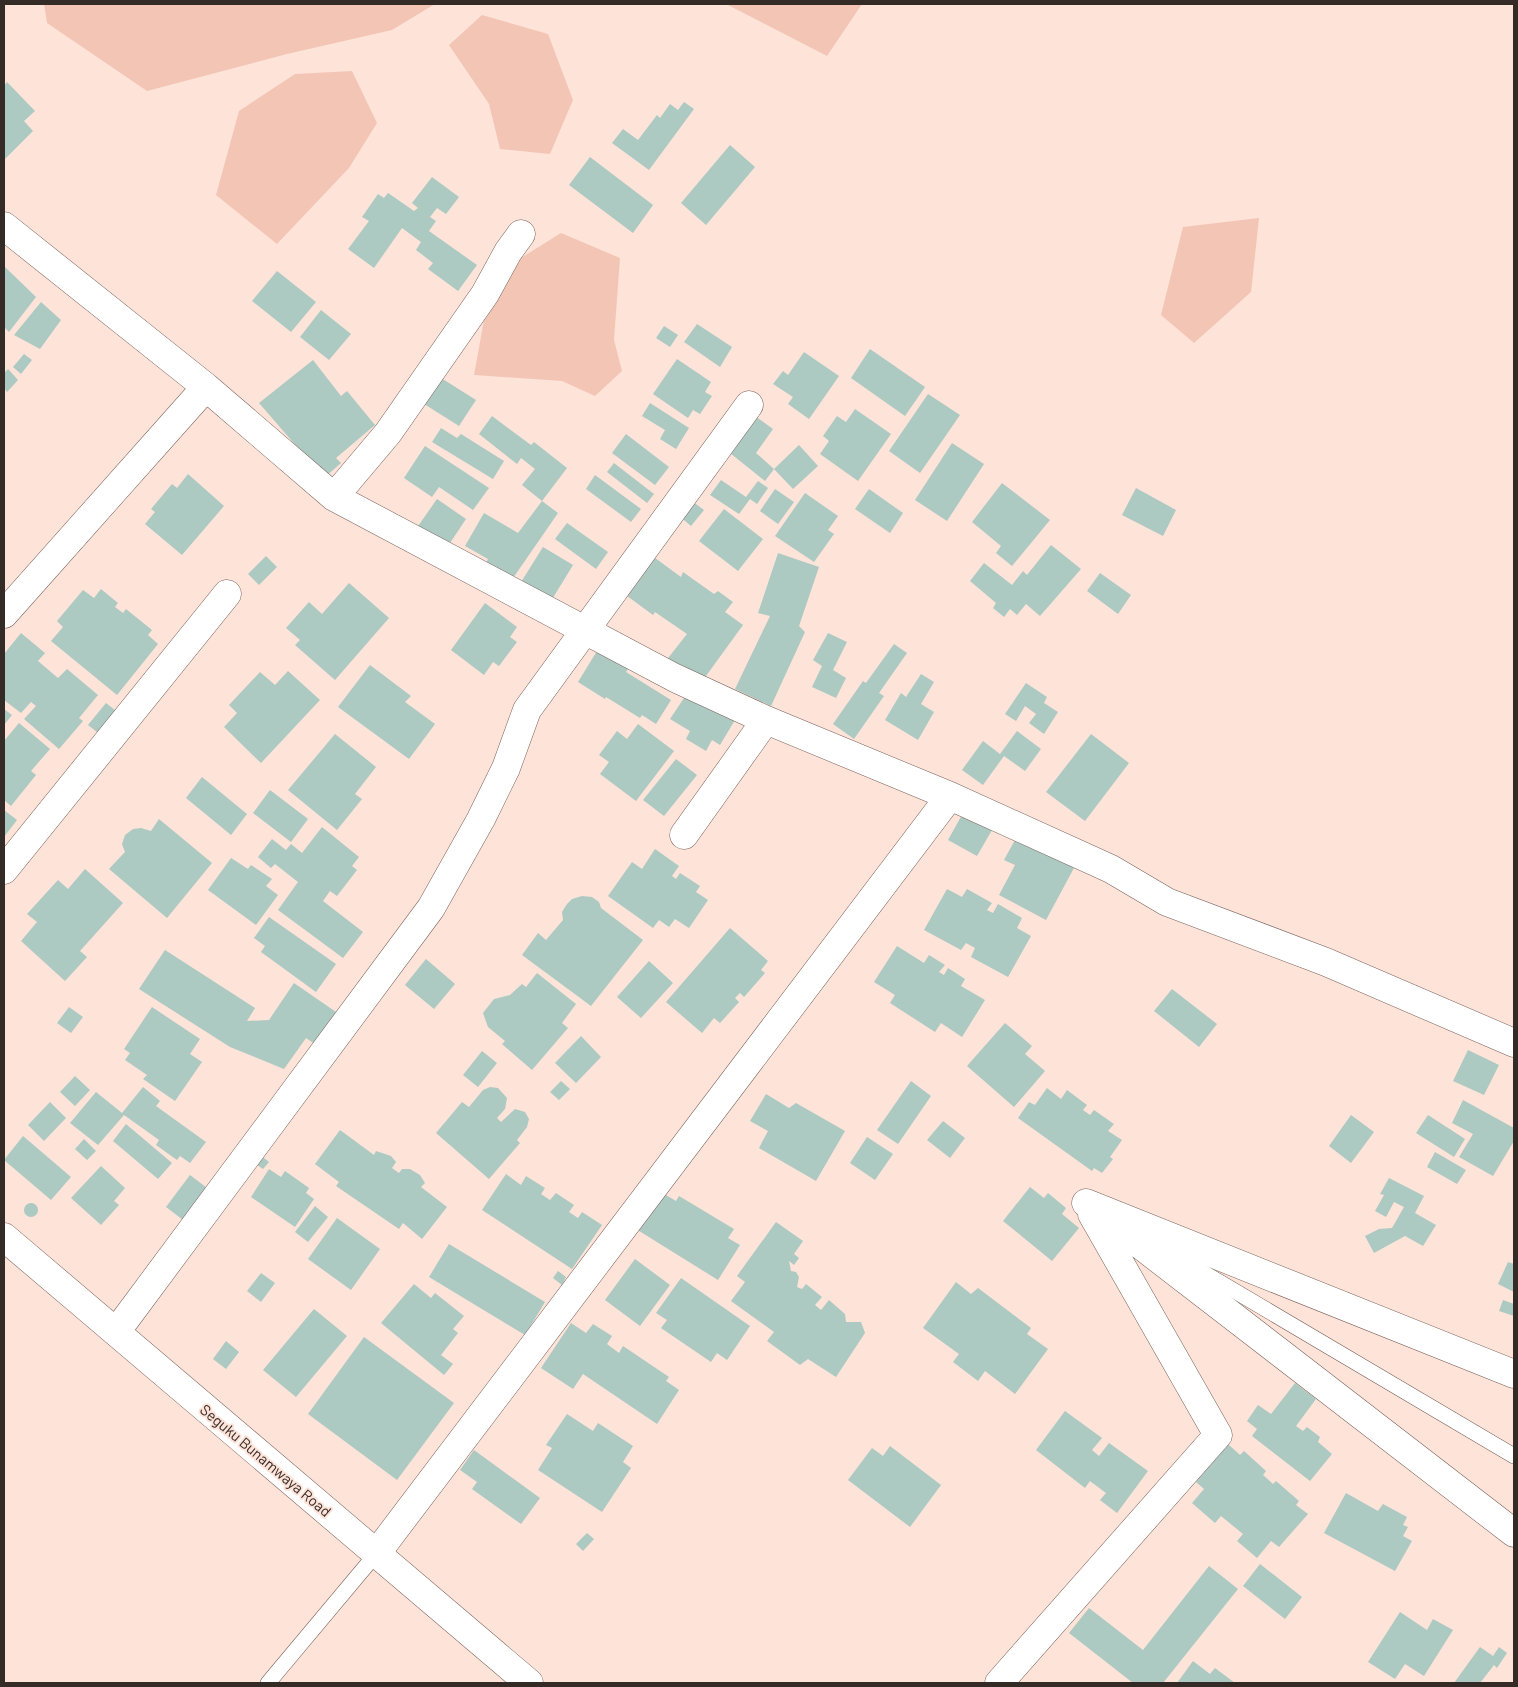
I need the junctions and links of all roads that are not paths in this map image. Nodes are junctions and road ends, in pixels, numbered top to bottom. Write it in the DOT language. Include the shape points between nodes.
graph roads {
  1 [pos="4,226"];
  2 [pos="521,234"];
  3 [pos="206,387"];
  4 [pos="749,405"];
  5 [pos="334,497"];
  6 [pos="227,594"];
  7 [pos="4,614"];
  8 [pos="586,630"];
  9 [pos="766,720"];
  10 [pos="950,796"];
  11 [pos="684,835"];
  12 [pos="4,870"];
  13 [pos="1514,1043"];
  14 [pos="1086,1203"];
  15 [pos="4,1237"];
  16 [pos="116,1332"];
  17 [pos="1514,1374"];
  18 [pos="1514,1456"];
  19 [pos="1514,1533"];
  20 [pos="376,1554"];
  21 [pos="268,1683"];
  22 [pos="529,1683"];
  23 [pos="999,1683"];
  1 -- 3 [label="street"];
  2 -- 5 [label="street" via="485,294 388,433"];
  3 -- 5 [label="street"];
  3 -- 7 [label="street"];
  4 -- 8 [label="street"];
  5 -- 8 [label="street"];
  6 -- 12 [label="street"];
  8 -- 9 [label="street" via="675,678"];
  8 -- 16 [label="street" via="527,710 506,768 432,908"];
  9 -- 10 [label="street"];
  9 -- 11 [label="street"];
  10 -- 13 [label="street" via="1111,869 1167,902 1326,962"];
  10 -- 20 [label="street"];
  14 -- 17 [label="street"];
  14 -- 18 [label="lane"];
  14 -- 19 [label="street"];
  14 -- 23 [label="street" via="1218,1435"];
  15 -- 16 [label="street, Seguku Bunamwaya Road"];
  16 -- 20 [label="street, Seguku Bunamwaya Road"];
  20 -- 21 [label="lane"];
  20 -- 22 [label="street, Seguku Bunamwaya Road"];
}
